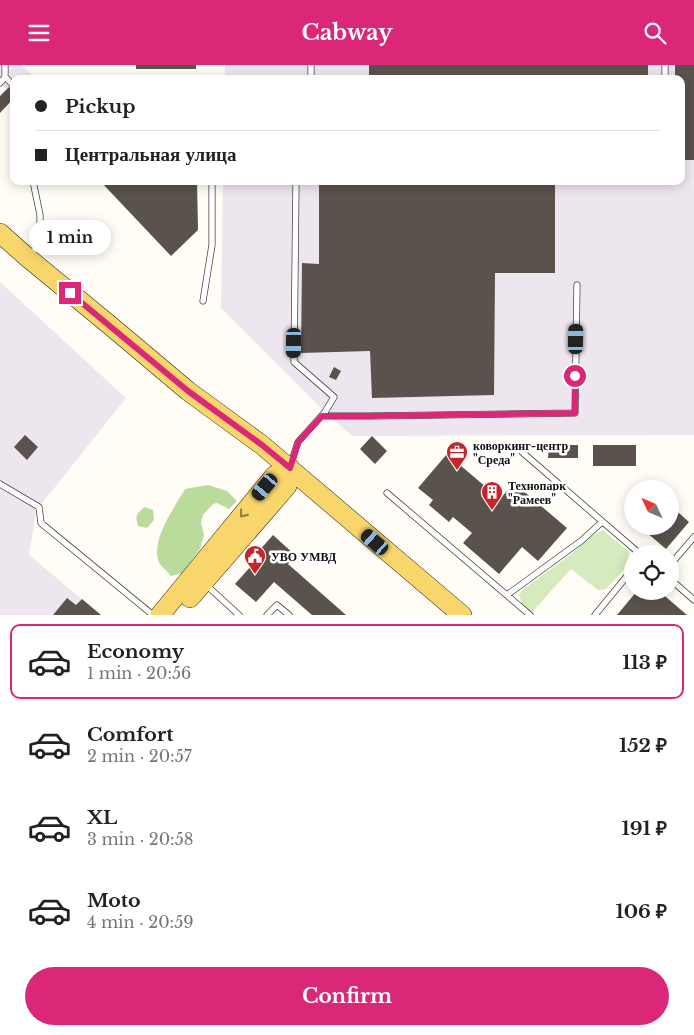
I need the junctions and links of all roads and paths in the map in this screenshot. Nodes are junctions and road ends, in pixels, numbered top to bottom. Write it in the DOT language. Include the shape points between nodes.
graph roads {
  1 [pos="5,65"];
  2 [pos="5,77"];
  3 [pos="10,82"];
  4 [pos="0,83"];
  5 [pos="34,185"];
  6 [pos="212,185"];
  7 [pos="296,185"];
  8 [pos="0,233"];
  9 [pos="28,258"];
  10 [pos="577,285"];
  11 [pos="202,301"];
  12 [pos="322,416"];
  13 [pos="522,452"];
  14 [pos="290,468"];
  15 [pos="0,483"];
  16 [pos="388,493"];
  17 [pos="602,522"];
  18 [pos="694,537"];
  19 [pos="629,545"];
  20 [pos="679,554"];
  21 [pos="624,580"];
  22 [pos="204,582"];
  23 [pos="679,587"];
  24 [pos="507,595"];
  25 [pos="694,600"];
  26 [pos="153,615"];
  27 [pos="160,615"];
  28 [pos="176,615"];
  29 [pos="239,615"];
  30 [pos="267,615"];
  31 [pos="289,615"];
  32 [pos="462,615"];
  33 [pos="530,615"];
  34 [pos="595,615"];
  1 -- 2 [label="lane"];
  2 -- 3 [label="lane"];
  2 -- 4 [label="lane"];
  5 -- 9 [label="lane" via="40,215 40,243"];
  6 -- 11 [label="lane" via="212,245"];
  7 -- 12 [label="lane" via="294,362 334,397"];
  8 -- 9 [label="main road"];
  9 -- 14 [label="main road" via="188,391"];
  10 -- 12 [label="lane" via="575,413"];
  12 -- 14 [label="lane" via="298,442"];
  13 -- 17 [label="lane"];
  14 -- 22 [label="main road" via="287,486"];
  14 -- 27 [label="main road, one-way" via="275,475"];
  14 -- 32 [label="main road"];
  15 -- 26 [label="lane" via="39,507 41,523"];
  16 -- 24 [label="lane"];
  17 -- 19 [label="lane"];
  17 -- 24 [label="lane"];
  18 -- 20 [label="lane"];
  21 -- 34 [label="lane"];
  22 -- 28 [label="main road"];
  22 -- 29 [label="lane"];
  23 -- 25 [label="lane"];
  24 -- 33 [label="lane"];
  30 -- 31 [label="lane" via="277,605"];
}
